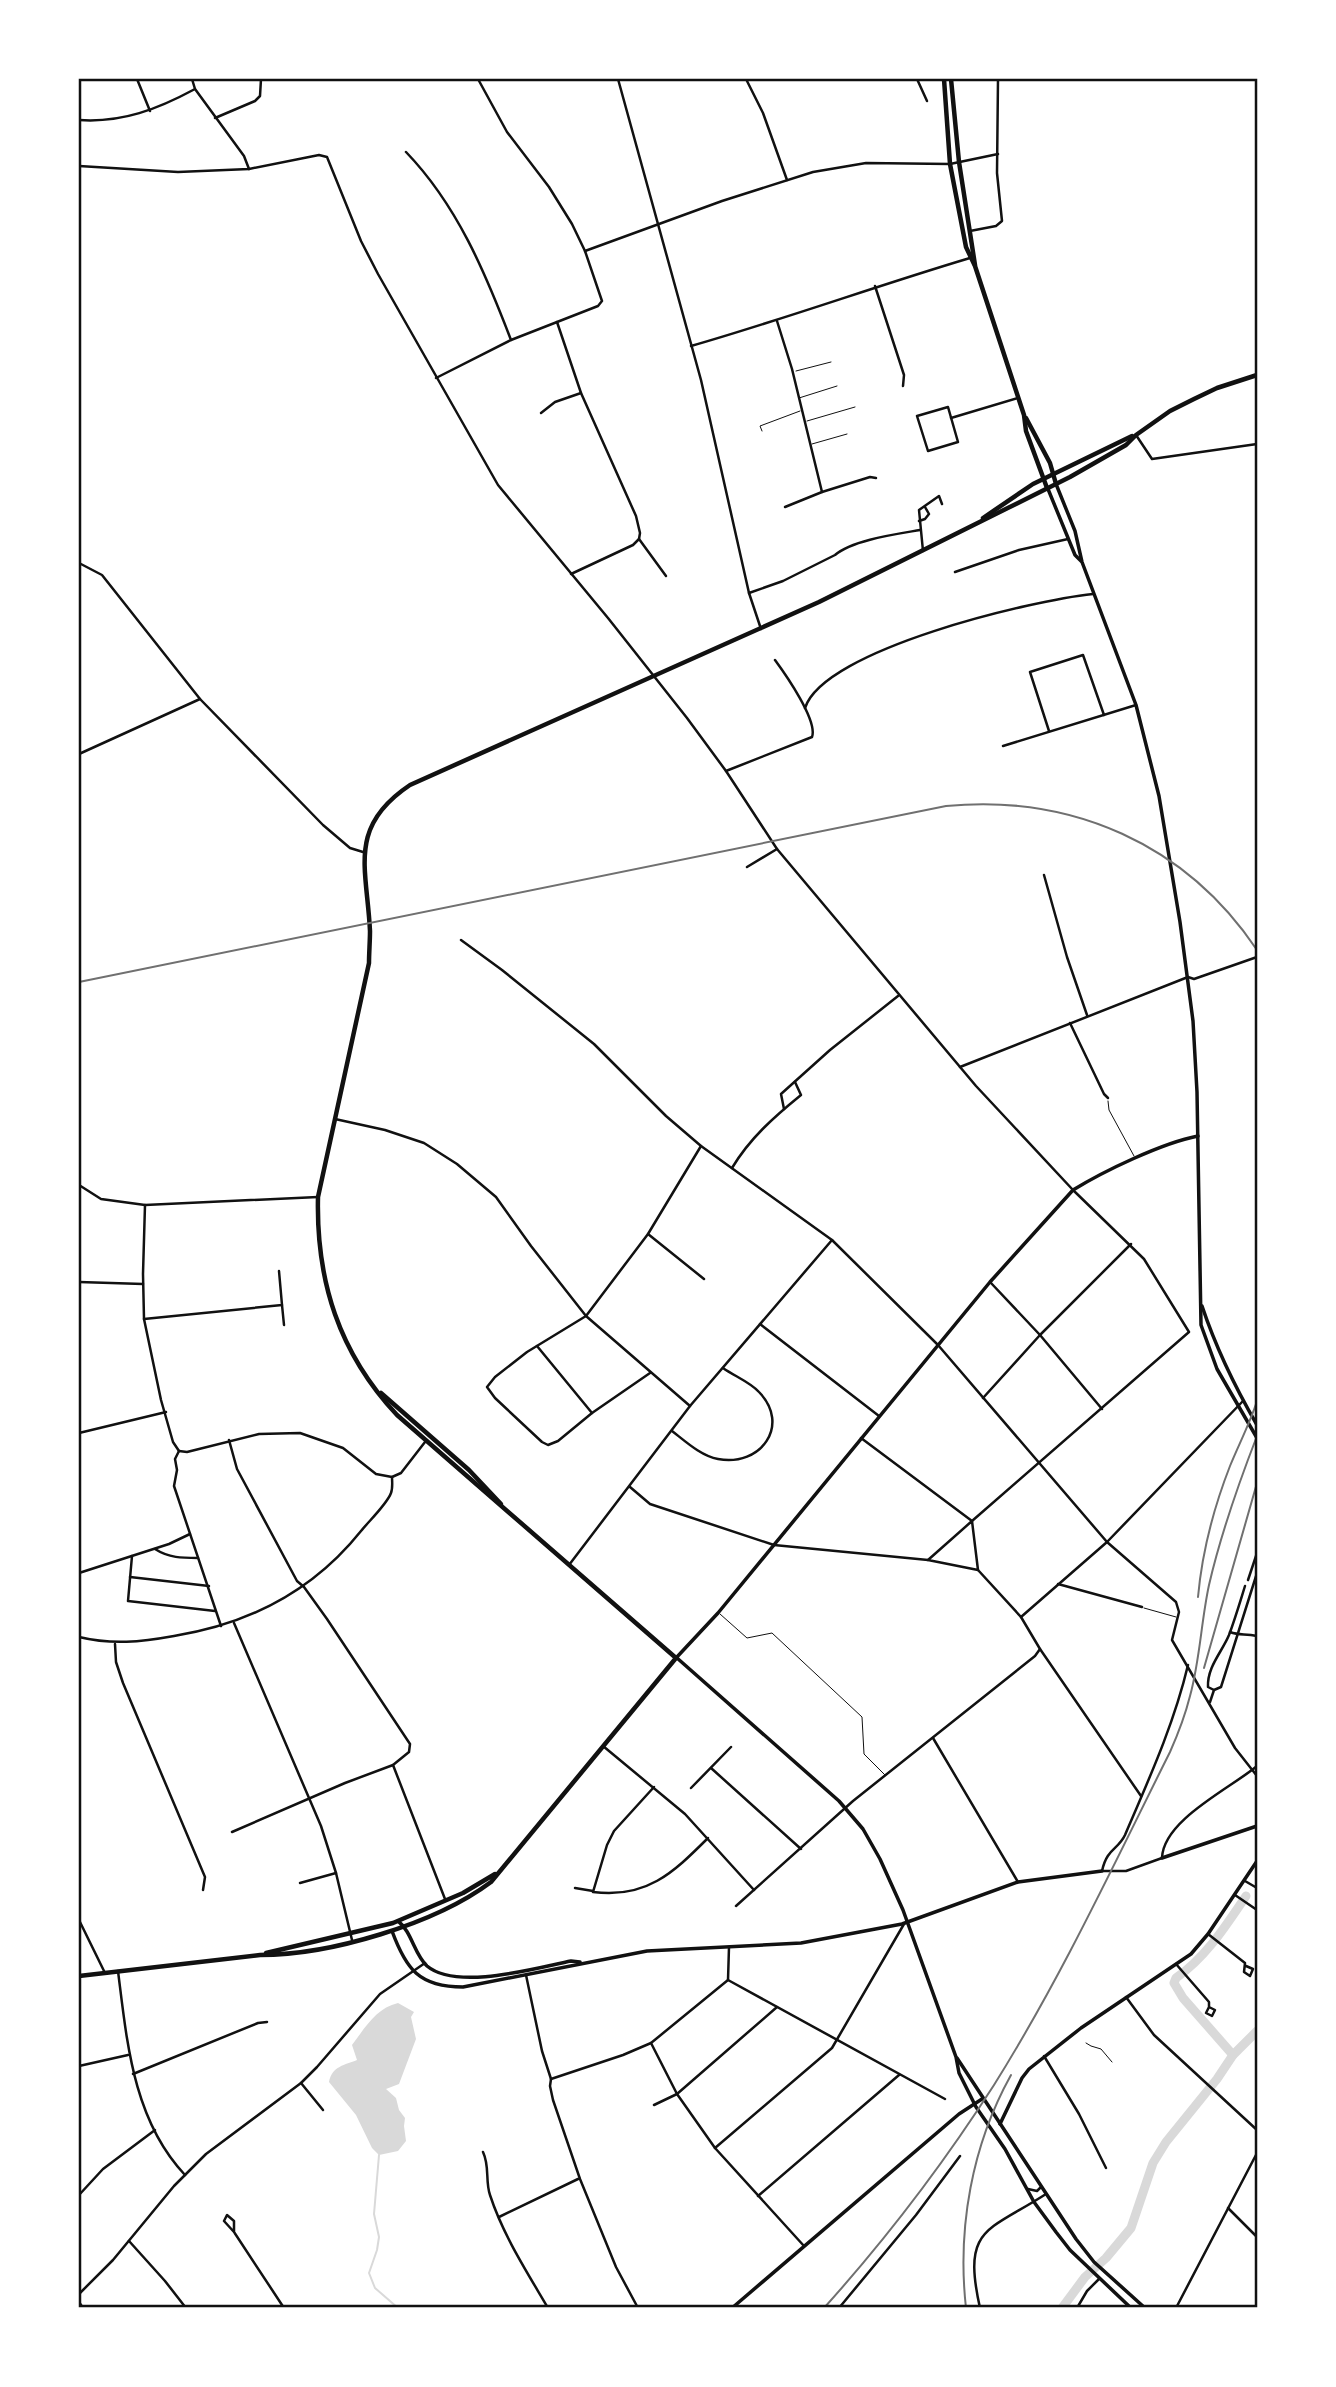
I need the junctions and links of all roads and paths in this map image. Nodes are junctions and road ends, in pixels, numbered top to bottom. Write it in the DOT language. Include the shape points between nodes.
graph roads {
  1 [pos="136,79"];
  2 [pos="192,79"];
  3 [pos="261,79"];
  4 [pos="478,79"];
  5 [pos="618,79"];
  6 [pos="746,79"];
  7 [pos="917,79"];
  8 [pos="944,79"];
  9 [pos="951,79"];
  10 [pos="998,79"];
  11 [pos="195,89"];
  12 [pos="927,100"];
  13 [pos="150,111"];
  14 [pos="215,118"];
  15 [pos="79,120"];
  16 [pos="406,152"];
  17 [pos="998,154"];
  18 [pos="959,162"];
  19 [pos="950,164"];
  20 [pos="79,166"];
  21 [pos="248,169"];
  22 [pos="787,180"];
  23 [pos="960,221"];
  24 [pos="659,223"];
  25 [pos="970,231"];
  26 [pos="965,241"];
  27 [pos="585,251"];
  28 [pos="970,258"];
  29 [pos="975,266"];
  30 [pos="875,286"];
  31 [pos="778,321"];
  32 [pos="556,322"];
  33 [pos="511,340"];
  34 [pos="691,346"];
  35 [pos="831,362"];
  36 [pos="793,372"];
  37 [pos="1257,375"];
  38 [pos="436,377"];
  39 [pos="837,386"];
  40 [pos="903,386"];
  41 [pos="581,393"];
  42 [pos="799,398"];
  43 [pos="1018,398"];
  44 [pos="855,407"];
  45 [pos="802,411"];
  46 [pos="541,413"];
  47 [pos="1024,415"];
  48 [pos="951,418"];
  49 [pos="804,421"];
  50 [pos="762,432"];
  51 [pos="846,434"];
  52 [pos="1136,435"];
  53 [pos="809,444"];
  54 [pos="1257,444"];
  55 [pos="1054,474"];
  56 [pos="876,478"];
  57 [pos="1044,478"];
  58 [pos="1056,484"];
  59 [pos="1048,488"];
  60 [pos="822,492"];
  61 [pos="943,504"];
  62 [pos="785,507"];
  63 [pos="925,507"];
  64 [pos="980,520"];
  65 [pos="919,521"];
  66 [pos="920,530"];
  67 [pos="1068,539"];
  68 [pos="639,540"];
  69 [pos="923,551"];
  70 [pos="1082,562"];
  71 [pos="79,563"];
  72 [pos="955,572"];
  73 [pos="571,574"];
  74 [pos="666,576"];
  75 [pos="749,593"];
  76 [pos="1094,594"];
  77 [pos="761,629"];
  78 [pos="775,660"];
  79 [pos="654,676"];
  80 [pos="200,699"];
  81 [pos="1136,705"];
  82 [pos="805,708"];
  83 [pos="1104,715"];
  84 [pos="1049,731"];
  85 [pos="1003,746"];
  86 [pos="79,754"];
  87 [pos="726,771"];
  88 [pos="777,849"];
  89 [pos="363,852"];
  90 [pos="747,867"];
  91 [pos="1044,875"];
  92 [pos="460,940"];
  93 [pos="1257,957"];
  94 [pos="1188,977"];
  95 [pos="899,995"];
  96 [pos="1087,1016"];
  97 [pos="1070,1023"];
  98 [pos="959,1067"];
  99 [pos="795,1082"];
  100 [pos="1108,1098"];
  101 [pos="784,1109"];
  102 [pos="335,1119"];
  103 [pos="1198,1136"];
  104 [pos="701,1146"];
  105 [pos="1135,1159"];
  106 [pos="732,1168"];
  107 [pos="79,1185"];
  108 [pos="1073,1191"];
  109 [pos="318,1197"];
  110 [pos="145,1205"];
  111 [pos="648,1234"];
  112 [pos="832,1240"];
  113 [pos="1131,1244"];
  114 [pos="279,1271"];
  115 [pos="704,1279"];
  116 [pos="79,1282"];
  117 [pos="990,1282"];
  118 [pos="143,1284"];
  119 [pos="1202,1304"];
  120 [pos="282,1305"];
  121 [pos="586,1316"];
  122 [pos="144,1318"];
  123 [pos="760,1324"];
  124 [pos="284,1325"];
  125 [pos="1040,1335"];
  126 [pos="938,1345"];
  127 [pos="537,1346"];
  128 [pos="723,1368"];
  129 [pos="650,1373"];
  130 [pos="983,1398"];
  131 [pos="1243,1401"];
  132 [pos="690,1406"];
  133 [pos="1238,1406"];
  134 [pos="1102,1409"];
  135 [pos="166,1412"];
  136 [pos="592,1413"];
  137 [pos="879,1416"];
  138 [pos="1257,1425"];
  139 [pos="672,1431"];
  140 [pos="79,1433"];
  141 [pos="861,1438"];
  142 [pos="1257,1438"];
  143 [pos="428,1439"];
  144 [pos="229,1440"];
  145 [pos="179,1451"];
  146 [pos="1039,1460"];
  147 [pos="392,1477"];
  148 [pos="630,1487"];
  149 [pos="972,1521"];
  150 [pos="190,1534"];
  151 [pos="1107,1542"];
  152 [pos="774,1545"];
  153 [pos="155,1549"];
  154 [pos="1257,1553"];
  155 [pos="132,1556"];
  156 [pos="198,1558"];
  157 [pos="928,1560"];
  158 [pos="569,1565"];
  159 [pos="978,1570"];
  160 [pos="79,1573"];
  161 [pos="1257,1573"];
  162 [pos="130,1577"];
  163 [pos="1248,1580"];
  164 [pos="1058,1584"];
  165 [pos="209,1586"];
  166 [pos="1245,1586"];
  167 [pos="304,1587"];
  168 [pos="1142,1607"];
  169 [pos="215,1611"];
  170 [pos="718,1613"];
  171 [pos="1021,1617"];
  172 [pos="1178,1617"];
  173 [pos="234,1623"];
  174 [pos="221,1626"];
  175 [pos="1230,1632"];
  176 [pos="1237,1635"];
  177 [pos="1257,1636"];
  178 [pos="79,1637"];
  179 [pos="115,1644"];
  180 [pos="1040,1649"];
  181 [pos="676,1658"];
  182 [pos="1188,1665"];
  183 [pos="1214,1690"];
  184 [pos="1210,1703"];
  185 [pos="933,1738"];
  186 [pos="603,1746"];
  187 [pos="731,1747"];
  188 [pos="393,1765"];
  189 [pos="1257,1766"];
  190 [pos="711,1768"];
  191 [pos="1252,1770"];
  192 [pos="886,1776"];
  193 [pos="1257,1776"];
  194 [pos="654,1787"];
  195 [pos="691,1788"];
  196 [pos="1141,1796"];
  197 [pos="310,1798"];
  198 [pos="845,1808"];
  199 [pos="1257,1826"];
  200 [pos="232,1832"];
  201 [pos="708,1838"];
  202 [pos="801,1849"];
  203 [pos="1162,1858"];
  204 [pos="1257,1861"];
  205 [pos="1102,1871"];
  206 [pos="498,1872"];
  207 [pos="336,1873"];
  208 [pos="1245,1881"];
  209 [pos="1018,1882"];
  210 [pos="300,1883"];
  211 [pos="1254,1886"];
  212 [pos="575,1888"];
  213 [pos="204,1890"];
  214 [pos="754,1890"];
  215 [pos="593,1892"];
  216 [pos="1235,1895"];
  217 [pos="446,1901"];
  218 [pos="736,1906"];
  219 [pos="1257,1909"];
  220 [pos="79,1920"];
  221 [pos="395,1922"];
  222 [pos="907,1922"];
  223 [pos="404,1926"];
  224 [pos="391,1930"];
  225 [pos="1208,1934"];
  226 [pos="351,1938"];
  227 [pos="729,1947"];
  228 [pos="582,1962"];
  229 [pos="425,1963"];
  230 [pos="1176,1964"];
  231 [pos="1247,1966"];
  232 [pos="525,1970"];
  233 [pos="118,1971"];
  234 [pos="413,1972"];
  235 [pos="105,1973"];
  236 [pos="79,1976"];
  237 [pos="526,1976"];
  238 [pos="728,1980"];
  239 [pos="1126,1997"];
  240 [pos="778,2007"];
  241 [pos="1209,2007"];
  242 [pos="267,2022"];
  243 [pos="837,2040"];
  244 [pos="651,2043"];
  245 [pos="1086,2043"];
  246 [pos="128,2055"];
  247 [pos="1044,2056"];
  248 [pos="956,2057"];
  249 [pos="1112,2062"];
  250 [pos="79,2066"];
  251 [pos="133,2074"];
  252 [pos="900,2075"];
  253 [pos="551,2079"];
  254 [pos="301,2082"];
  255 [pos="677,2094"];
  256 [pos="945,2099"];
  257 [pos="982,2099"];
  258 [pos="974,2104"];
  259 [pos="654,2105"];
  260 [pos="323,2110"];
  261 [pos="999,2125"];
  262 [pos="155,2130"];
  263 [pos="1257,2130"];
  264 [pos="715,2147"];
  265 [pos="483,2152"];
  266 [pos="1257,2152"];
  267 [pos="960,2156"];
  268 [pos="1106,2168"];
  269 [pos="185,2175"];
  270 [pos="580,2179"];
  271 [pos="1041,2187"];
  272 [pos="1028,2189"];
  273 [pos="1046,2194"];
  274 [pos="79,2195"];
  275 [pos="758,2196"];
  276 [pos="1034,2202"];
  277 [pos="1228,2208"];
  278 [pos="499,2217"];
  279 [pos="234,2232"];
  280 [pos="1257,2237"];
  281 [pos="129,2241"];
  282 [pos="804,2247"];
  283 [pos="1098,2277"];
  284 [pos="79,2294"];
  285 [pos="79,2302"];
  286 [pos="83,2308"];
  287 [pos="186,2308"];
  288 [pos="284,2308"];
  289 [pos="548,2308"];
  290 [pos="638,2308"];
  291 [pos="732,2308"];
  292 [pos="839,2308"];
  293 [pos="980,2308"];
  294 [pos="1077,2308"];
  295 [pos="1130,2308"];
  296 [pos="1145,2308"];
  297 [pos="1176,2308"];
  1 -- 13 [label="street"];
  2 -- 11 [label="street"];
  3 -- 14 [label="street" via="260,96 255,101"];
  4 -- 27 [label="street" via="507,132 561,205"];
  5 -- 24 [label="street"];
  6 -- 22 [label="street"];
  7 -- 12 [label="street"];
  8 -- 19 [label="main road"];
  9 -- 18 [label="main road"];
  10 -- 17 [label="street"];
  11 -- 13 [label="street"];
  11 -- 14 [label="street"];
  13 -- 15 [label="street" via="115,119"];
  14 -- 21 [label="street" via="244,156"];
  16 -- 33 [label="street" via="451,209"];
  17 -- 18 [label="street"];
  17 -- 25 [label="street" via="1002,221"];
  18 -- 19 [label="street"];
  18 -- 25 [label="main road"];
  19 -- 22 [label="street" via="866,163"];
  19 -- 23 [label="main road"];
  20 -- 21 [label="street" via="178,172"];
  21 -- 38 [label="street" via="327,157 361,241"];
  22 -- 24 [label="street"];
  23 -- 25 [label="street"];
  23 -- 26 [label="main road"];
  24 -- 27 [label="street"];
  24 -- 34 [label="street"];
  25 -- 26 [label="street"];
  25 -- 29 [label="main road"];
  26 -- 28 [label="main road"];
  27 -- 32 [label="street" via="602,301"];
  28 -- 29 [label="main road"];
  28 -- 30 [label="street"];
  29 -- 43 [label="main road"];
  30 -- 31 [label="street"];
  30 -- 40 [label="street" via="904,374"];
  31 -- 34 [label="street"];
  31 -- 36 [label="street"];
  32 -- 33 [label="street"];
  32 -- 41 [label="street"];
  33 -- 38 [label="street"];
  34 -- 75 [label="street"];
  35 -- 36 [label="lane"];
  36 -- 42 [label="street"];
  37 -- 52 [label="main road" via="1194,398"];
  38 -- 73 [label="street" via="498,485"];
  39 -- 42 [label="lane"];
  41 -- 46 [label="street" via="555,402"];
  41 -- 68 [label="street" via="636,516"];
  42 -- 45 [label="street"];
  43 -- 47 [label="main road"];
  43 -- 48 [label="street"];
  44 -- 49 [label="lane"];
  45 -- 49 [label="street"];
  45 -- 50 [label="lane" via="760,426"];
  47 -- 55 [label="main road"];
  47 -- 57 [label="main road"];
  48 -- 48 [label="street" via="958,442 928,452 917,416 947,407"];
  49 -- 53 [label="street"];
  51 -- 53 [label="lane"];
  52 -- 54 [label="street" via="1152,459"];
  52 -- 55 [label="main road"];
  52 -- 58 [label="main road"];
  53 -- 60 [label="street"];
  55 -- 57 [label="main road"];
  55 -- 58 [label="main road"];
  56 -- 60 [label="street"];
  57 -- 59 [label="main road"];
  57 -- 64 [label="main road"];
  58 -- 59 [label="main road"];
  58 -- 70 [label="street"];
  59 -- 64 [label="main road"];
  59 -- 67 [label="street"];
  60 -- 62 [label="street"];
  61 -- 63 [label="street" via="939,496"];
  63 -- 65 [label="street" via="919,510"];
  63 -- 65 [label="street" via="929,514"];
  64 -- 69 [label="main road"];
  65 -- 66 [label="street"];
  66 -- 69 [label="street"];
  66 -- 75 [label="street" via="842,548 783,581"];
  67 -- 70 [label="street"];
  67 -- 72 [label="street"];
  68 -- 73 [label="street"];
  68 -- 74 [label="street"];
  69 -- 77 [label="main road"];
  70 -- 76 [label="street"];
  71 -- 80 [label="street" via="102,575"];
  73 -- 79 [label="street"];
  75 -- 77 [label="street"];
  76 -- 81 [label="street"];
  76 -- 82 [label="street" via="1001,611 937,629 859,662 813,691"];
  77 -- 79 [label="main road"];
  78 -- 82 [label="street"];
  79 -- 87 [label="street"];
  79 -- 89 [label="main road" via="410,785 372,822"];
  80 -- 86 [label="street"];
  80 -- 89 [label="street" via="323,825"];
  81 -- 83 [label="street"];
  81 -- 94 [label="street" via="1162,810"];
  82 -- 87 [label="street" via="814,723 812,737"];
  83 -- 84 [label="street"];
  83 -- 84 [label="street" via="1083,655 1030,672"];
  84 -- 85 [label="street"];
  87 -- 88 [label="street"];
  88 -- 90 [label="street"];
  88 -- 95 [label="street"];
  89 -- 102 [label="main road" via="369,963"];
  91 -- 96 [label="street"];
  92 -- 104 [label="street" via="594,1044"];
  93 -- 94 [label="street" via="1194,979"];
  94 -- 96 [label="street"];
  94 -- 103 [label="street"];
  95 -- 98 [label="street"];
  95 -- 99 [label="street"];
  96 -- 97 [label="street"];
  97 -- 98 [label="street"];
  97 -- 100 [label="street"];
  98 -- 108 [label="street"];
  99 -- 101 [label="street" via="781,1094"];
  99 -- 101 [label="street" via="801,1095"];
  100 -- 105 [label="lane" via="1109,1110"];
  101 -- 106 [label="street" via="752,1140"];
  102 -- 109 [label="main road"];
  102 -- 121 [label="street" via="424,1143 457,1164 496,1197"];
  103 -- 105 [label="street"];
  103 -- 119 [label="street"];
  104 -- 106 [label="street"];
  104 -- 111 [label="street"];
  105 -- 108 [label="street"];
  106 -- 112 [label="street"];
  107 -- 110 [label="street" via="102,1199"];
  108 -- 113 [label="street"];
  108 -- 117 [label="street"];
  109 -- 110 [label="street"];
  109 -- 143 [label="main road" via="319,1243 328,1293 345,1340 397,1415"];
  110 -- 118 [label="street"];
  111 -- 115 [label="street"];
  111 -- 121 [label="street"];
  112 -- 123 [label="street"];
  112 -- 126 [label="street"];
  113 -- 125 [label="street"];
  113 -- 134 [label="street" via="1189,1332"];
  114 -- 120 [label="street"];
  116 -- 118 [label="street"];
  117 -- 125 [label="street"];
  117 -- 126 [label="street"];
  118 -- 122 [label="street"];
  119 -- 131 [label="street" via="1210,1332"];
  119 -- 133 [label="street" via="1201,1325 1208,1349"];
  120 -- 122 [label="street"];
  120 -- 124 [label="street"];
  121 -- 127 [label="street"];
  121 -- 129 [label="street"];
  122 -- 135 [label="street"];
  123 -- 128 [label="street"];
  123 -- 137 [label="street"];
  125 -- 130 [label="street"];
  125 -- 134 [label="street"];
  126 -- 130 [label="street"];
  126 -- 137 [label="street"];
  127 -- 136 [label="street"];
  127 -- 136 [label="street" via="495,1377 487,1387 495,1398 548,1445"];
  128 -- 132 [label="street"];
  128 -- 139 [label="street" via="758,1390 768,1405 771,1429 765,1446 744,1459 716,1459"];
  129 -- 132 [label="street"];
  129 -- 136 [label="street"];
  130 -- 146 [label="street"];
  131 -- 133 [label="street"];
  131 -- 138 [label="street"];
  132 -- 139 [label="street"];
  133 -- 142 [label="street"];
  133 -- 151 [label="street"];
  134 -- 146 [label="street"];
  135 -- 140 [label="street"];
  135 -- 145 [label="street"];
  137 -- 141 [label="street"];
  139 -- 148 [label="street"];
  141 -- 149 [label="street"];
  141 -- 152 [label="street"];
  143 -- 147 [label="street" via="401,1474"];
  143 -- 158 [label="main road"];
  144 -- 145 [label="street"];
  144 -- 147 [label="street" via="299,1433 343,1448 376,1474"];
  144 -- 167 [label="street" via="237,1469"];
  145 -- 150 [label="street" via="174,1483"];
  146 -- 149 [label="street"];
  146 -- 151 [label="street"];
  147 -- 167 [label="street" via="391,1492 360,1533"];
  148 -- 152 [label="street" via="650,1504"];
  148 -- 158 [label="street"];
  149 -- 157 [label="street"];
  149 -- 159 [label="street"];
  150 -- 153 [label="street"];
  150 -- 156 [label="street"];
  151 -- 164 [label="street"];
  151 -- 172 [label="street" via="1175,1602"];
  152 -- 157 [label="street"];
  152 -- 170 [label="street"];
  153 -- 155 [label="street"];
  153 -- 156 [label="street" via="178,1558"];
  154 -- 163 [label="street"];
  155 -- 160 [label="street"];
  155 -- 162 [label="street"];
  156 -- 165 [label="street"];
  157 -- 159 [label="street"];
  158 -- 181 [label="main road"];
  159 -- 171 [label="street"];
  161 -- 176 [label="street"];
  162 -- 165 [label="street"];
  162 -- 169 [label="street" via="128,1601"];
  164 -- 168 [label="street"];
  164 -- 171 [label="street"];
  165 -- 169 [label="street"];
  166 -- 175 [label="street"];
  167 -- 173 [label="street"];
  167 -- 188 [label="street" via="410,1744 410,1752"];
  168 -- 172 [label="lane"];
  169 -- 174 [label="street"];
  170 -- 181 [label="street"];
  170 -- 192 [label="lane" via="747,1638 772,1633 862,1717 864,1754"];
  171 -- 180 [label="street"];
  172 -- 182 [label="street" via="1172,1640"];
  173 -- 174 [label="street"];
  173 -- 197 [label="street"];
  174 -- 179 [label="street"];
  175 -- 176 [label="street"];
  175 -- 183 [label="street" via="1208,1681"];
  176 -- 177 [label="street"];
  176 -- 183 [label="street" via="1221,1687"];
  178 -- 179 [label="street"];
  179 -- 213 [label="street" via="123,1683 205,1877"];
  180 -- 185 [label="street"];
  180 -- 196 [label="street"];
  181 -- 186 [label="main road"];
  181 -- 198 [label="street"];
  182 -- 184 [label="street"];
  182 -- 196 [label="street" via="1179,1703"];
  183 -- 184 [label="street"];
  184 -- 191 [label="street"];
  185 -- 192 [label="street"];
  185 -- 209 [label="street"];
  186 -- 194 [label="street"];
  186 -- 206 [label="main road"];
  187 -- 190 [label="street"];
  188 -- 197 [label="street"];
  188 -- 217 [label="street"];
  189 -- 191 [label="street"];
  190 -- 195 [label="street"];
  190 -- 202 [label="street"];
  191 -- 193 [label="street"];
  191 -- 203 [label="street" via="1177,1826"];
  192 -- 198 [label="street"];
  194 -- 201 [label="street"];
  194 -- 215 [label="street" via="614,1831"];
  196 -- 205 [label="street"];
  197 -- 200 [label="street"];
  197 -- 207 [label="street"];
  198 -- 202 [label="street"];
  198 -- 222 [label="street" via="877,1853"];
  199 -- 203 [label="street"];
  201 -- 214 [label="street"];
  201 -- 215 [label="street" via="665,1878 631,1890"];
  202 -- 214 [label="street"];
  203 -- 205 [label="street" via="1126,1871"];
  204 -- 208 [label="street"];
  205 -- 209 [label="street"];
  206 -- 217 [label="main road"];
  206 -- 223 [label="main road" via="491,1882 459,1902"];
  207 -- 210 [label="street"];
  207 -- 226 [label="street"];
  208 -- 211 [label="street"];
  208 -- 216 [label="street"];
  209 -- 222 [label="street"];
  212 -- 215 [label="street"];
  214 -- 218 [label="street"];
  216 -- 219 [label="street"];
  216 -- 225 [label="street"];
  217 -- 221 [label="main road"];
  220 -- 235 [label="street"];
  221 -- 223 [label="street"];
  221 -- 224 [label="street"];
  221 -- 226 [label="main road"];
  222 -- 227 [label="street" via="788,1945"];
  222 -- 243 [label="street"];
  222 -- 248 [label="street"];
  223 -- 224 [label="main road"];
  223 -- 229 [label="street"];
  224 -- 226 [label="main road"];
  224 -- 234 [label="street"];
  225 -- 230 [label="street"];
  225 -- 231 [label="street"];
  226 -- 233 [label="main road" via="278,1955"];
  227 -- 228 [label="street" via="671,1948"];
  227 -- 238 [label="street"];
  228 -- 232 [label="street"];
  228 -- 237 [label="street"];
  229 -- 232 [label="street" via="456,1977"];
  229 -- 234 [label="street"];
  230 -- 239 [label="street"];
  230 -- 241 [label="street"];
  232 -- 237 [label="street"];
  233 -- 235 [label="main road"];
  233 -- 246 [label="street"];
  234 -- 237 [label="street" via="451,1987"];
  234 -- 254 [label="street" via="380,1994"];
  235 -- 236 [label="main road"];
  237 -- 253 [label="street"];
  238 -- 240 [label="street"];
  238 -- 244 [label="street"];
  239 -- 247 [label="street"];
  239 -- 263 [label="street" via="1154,2035"];
  240 -- 243 [label="street"];
  240 -- 255 [label="street"];
  242 -- 251 [label="street"];
  243 -- 252 [label="street"];
  243 -- 264 [label="street"];
  244 -- 253 [label="street"];
  244 -- 255 [label="street"];
  245 -- 249 [label="lane" via="1101,2049"];
  246 -- 250 [label="street"];
  246 -- 251 [label="street"];
  247 -- 261 [label="street" via="1022,2078"];
  247 -- 268 [label="street"];
  248 -- 257 [label="street"];
  248 -- 258 [label="street"];
  251 -- 262 [label="street"];
  252 -- 256 [label="street"];
  252 -- 275 [label="street"];
  253 -- 270 [label="street" via="553,2099"];
  254 -- 260 [label="street"];
  254 -- 269 [label="street"];
  255 -- 259 [label="street"];
  255 -- 264 [label="street"];
  257 -- 258 [label="street"];
  257 -- 261 [label="street"];
  258 -- 272 [label="street"];
  258 -- 282 [label="street"];
  261 -- 271 [label="street"];
  262 -- 269 [label="street"];
  262 -- 274 [label="street" via="103,2169"];
  264 -- 275 [label="street"];
  265 -- 278 [label="street"];
  266 -- 277 [label="street"];
  267 -- 292 [label="street"];
  269 -- 281 [label="street"];
  270 -- 278 [label="street"];
  270 -- 290 [label="street"];
  271 -- 272 [label="street"];
  271 -- 273 [label="street"];
  272 -- 276 [label="street"];
  273 -- 276 [label="street"];
  273 -- 296 [label="street" via="1094,2262"];
  275 -- 282 [label="street"];
  276 -- 283 [label="street" via="1070,2250"];
  276 -- 293 [label="street" via="989,2228 980,2239 975,2254"];
  277 -- 280 [label="street"];
  277 -- 297 [label="street"];
  278 -- 289 [label="street"];
  279 -- 288 [label="street"];
  281 -- 284 [label="street"];
  281 -- 287 [label="street"];
  282 -- 291 [label="street"];
  283 -- 294 [label="street"];
  283 -- 295 [label="street"];
  285 -- 286 [label="street"];
}
